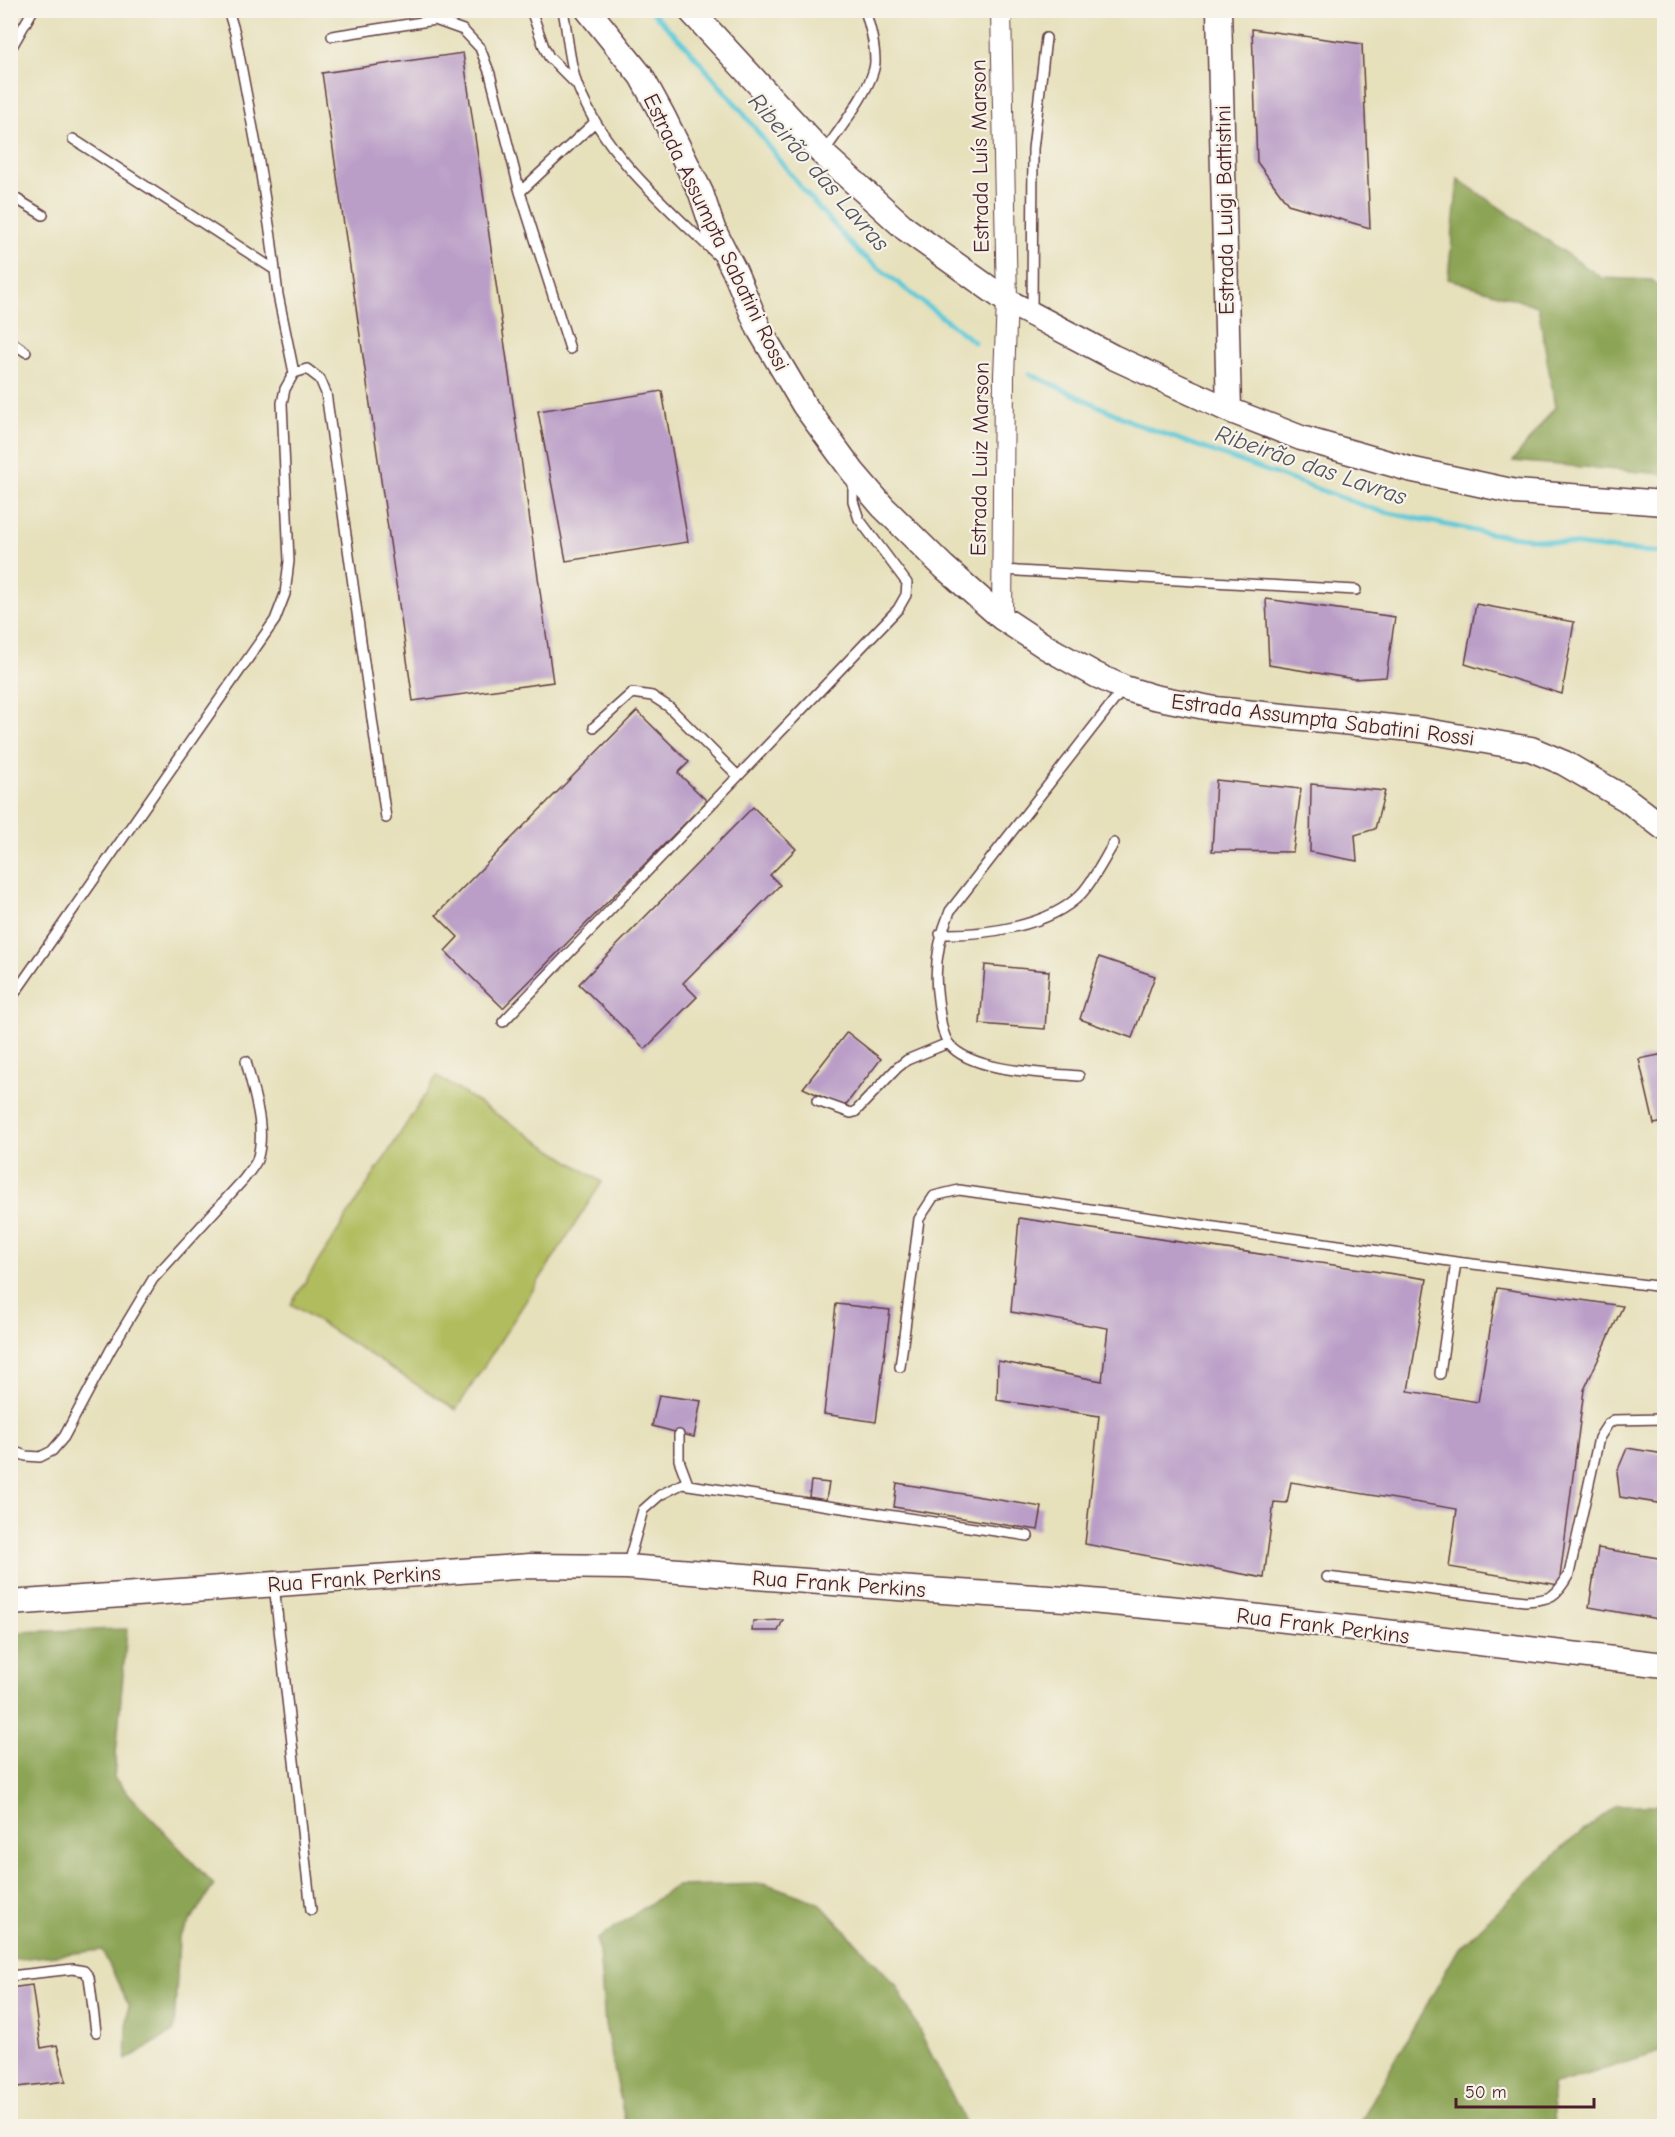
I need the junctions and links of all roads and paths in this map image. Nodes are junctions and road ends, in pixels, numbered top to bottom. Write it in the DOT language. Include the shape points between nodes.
graph roads {
  1 [pos="33,10"];
  2 [pos="228,10"];
  3 [pos="531,10"];
  4 [pos="563,10"];
  5 [pos="588,10"];
  6 [pos="690,10"];
  7 [pos="865,10"];
  8 [pos="1001,10"];
  9 [pos="1219,10"];
  10 [pos="332,36"];
  11 [pos="1046,38"];
  12 [pos="10,50"];
  13 [pos="577,85"];
  14 [pos="595,122"];
  15 [pos="73,139"];
  16 [pos="823,154"];
  17 [pos="520,192"];
  18 [pos="10,195"];
  19 [pos="43,215"];
  20 [pos="275,270"];
  21 [pos="735,272"];
  22 [pos="1007,301"];
  23 [pos="1032,315"];
  24 [pos="10,341"];
  25 [pos="570,349"];
  26 [pos="26,352"];
  27 [pos="294,373"];
  28 [pos="1229,410"];
  29 [pos="853,472"];
  30 [pos="1665,504"];
  31 [pos="1002,570"];
  32 [pos="1356,590"];
  33 [pos="1002,618"];
  34 [pos="1124,688"];
  35 [pos="594,727"];
  36 [pos="738,776"];
  37 [pos="386,818"];
  38 [pos="1665,828"];
  39 [pos="1114,843"];
  40 [pos="940,934"];
  41 [pos="10,1000"];
  42 [pos="502,1022"];
  43 [pos="948,1043"];
  44 [pos="246,1061"];
  45 [pos="1079,1076"];
  46 [pos="817,1101"];
  47 [pos="1456,1262"];
  48 [pos="1665,1287"];
  49 [pos="900,1366"];
  50 [pos="1440,1374"];
  51 [pos="1665,1419"];
  52 [pos="679,1435"];
  53 [pos="10,1450"];
  54 [pos="688,1484"];
  55 [pos="1028,1536"];
  56 [pos="627,1567"];
  57 [pos="1327,1577"];
  58 [pos="274,1584"];
  59 [pos="10,1603"];
  60 [pos="1665,1665"];
  61 [pos="311,1910"];
  62 [pos="10,1976"];
  63 [pos="96,2032"];
  1 -- 12 [label="lane"];
  2 -- 20 [label="lane" via="257,150"];
  3 -- 13 [label="lane" via="549,57"];
  4 -- 13 [label="lane"];
  5 -- 21 [label="street, Estrada Assumpta Sabatini Rossi" via="640,76 663,116"];
  6 -- 16 [label="street"];
  7 -- 16 [label="lane" via="875,64 865,91"];
  8 -- 22 [label="street, Estrada Luís Marson"];
  9 -- 28 [label="street, Estrada Luigi Battistini"];
  10 -- 17 [label="lane" via="435,20 463,30 480,48 490,74"];
  11 -- 23 [label="lane" via="1033,150"];
  13 -- 14 [label="lane"];
  14 -- 17 [label="lane"];
  14 -- 21 [label="lane" via="626,164"];
  15 -- 20 [label="lane"];
  16 -- 22 [label="street" via="906,229"];
  17 -- 25 [label="lane"];
  18 -- 19 [label="lane"];
  20 -- 27 [label="lane"];
  21 -- 29 [label="street, Estrada Assumpta Sabatini Rossi" via="759,329 804,405"];
  22 -- 23 [label="street"];
  22 -- 31 [label="street, Estrada Luiz Marson"];
  23 -- 28 [label="street"];
  24 -- 26 [label="lane"];
  27 -- 37 [label="lane" via="307,369 320,379 326,393"];
  27 -- 41 [label="lane" via="282,403 289,561 285,594 275,620"];
  28 -- 30 [label="street" via="1301,438 1409,469 1516,492"];
  29 -- 33 [label="street, Estrada Assumpta Sabatini Rossi" via="944,567"];
  29 -- 36 [label="lane" via="853,501 859,519 907,583 906,595 898,609"];
  31 -- 32 [label="lane"];
  31 -- 33 [label="street, Estrada Luiz Marson"];
  33 -- 34 [label="street, Estrada Assumpta Sabatini Rossi" via="1046,647"];
  34 -- 38 [label="street, Estrada Assumpta Sabatini Rossi" via="1215,709 1421,730 1531,749 1626,799"];
  34 -- 40 [label="lane" via="950,911"];
  35 -- 36 [label="lane" via="632,693 652,696 669,707"];
  36 -- 42 [label="lane"];
  39 -- 40 [label="lane" via="1083,892 1066,908 1009,929 972,935"];
  40 -- 43 [label="lane" via="937,993"];
  43 -- 45 [label="lane" via="962,1056 990,1066"];
  43 -- 46 [label="lane" via="907,1060 855,1112"];
  44 -- 53 [label="lane" via="259,1122 256,1162 153,1279 64,1437 40,1457"];
  47 -- 48 [label="lane"];
  47 -- 49 [label="lane" via="959,1190 934,1196 919,1220"];
  47 -- 50 [label="lane"];
  51 -- 57 [label="lane" via="1614,1420 1602,1430 1569,1574 1552,1597 1525,1601"];
  52 -- 54 [label="lane" via="679,1460"];
  54 -- 55 [label="lane"];
  54 -- 56 [label="lane" via="660,1495 643,1510"];
  56 -- 58 [label="street, Rua Frank Perkins" via="530,1566"];
  56 -- 60 [label="street, Rua Frank Perkins" via="1080,1599"];
  58 -- 59 [label="street, Rua Frank Perkins"];
  58 -- 61 [label="lane"];
  62 -- 63 [label="lane" via="84,1971 89,1977"];
}
